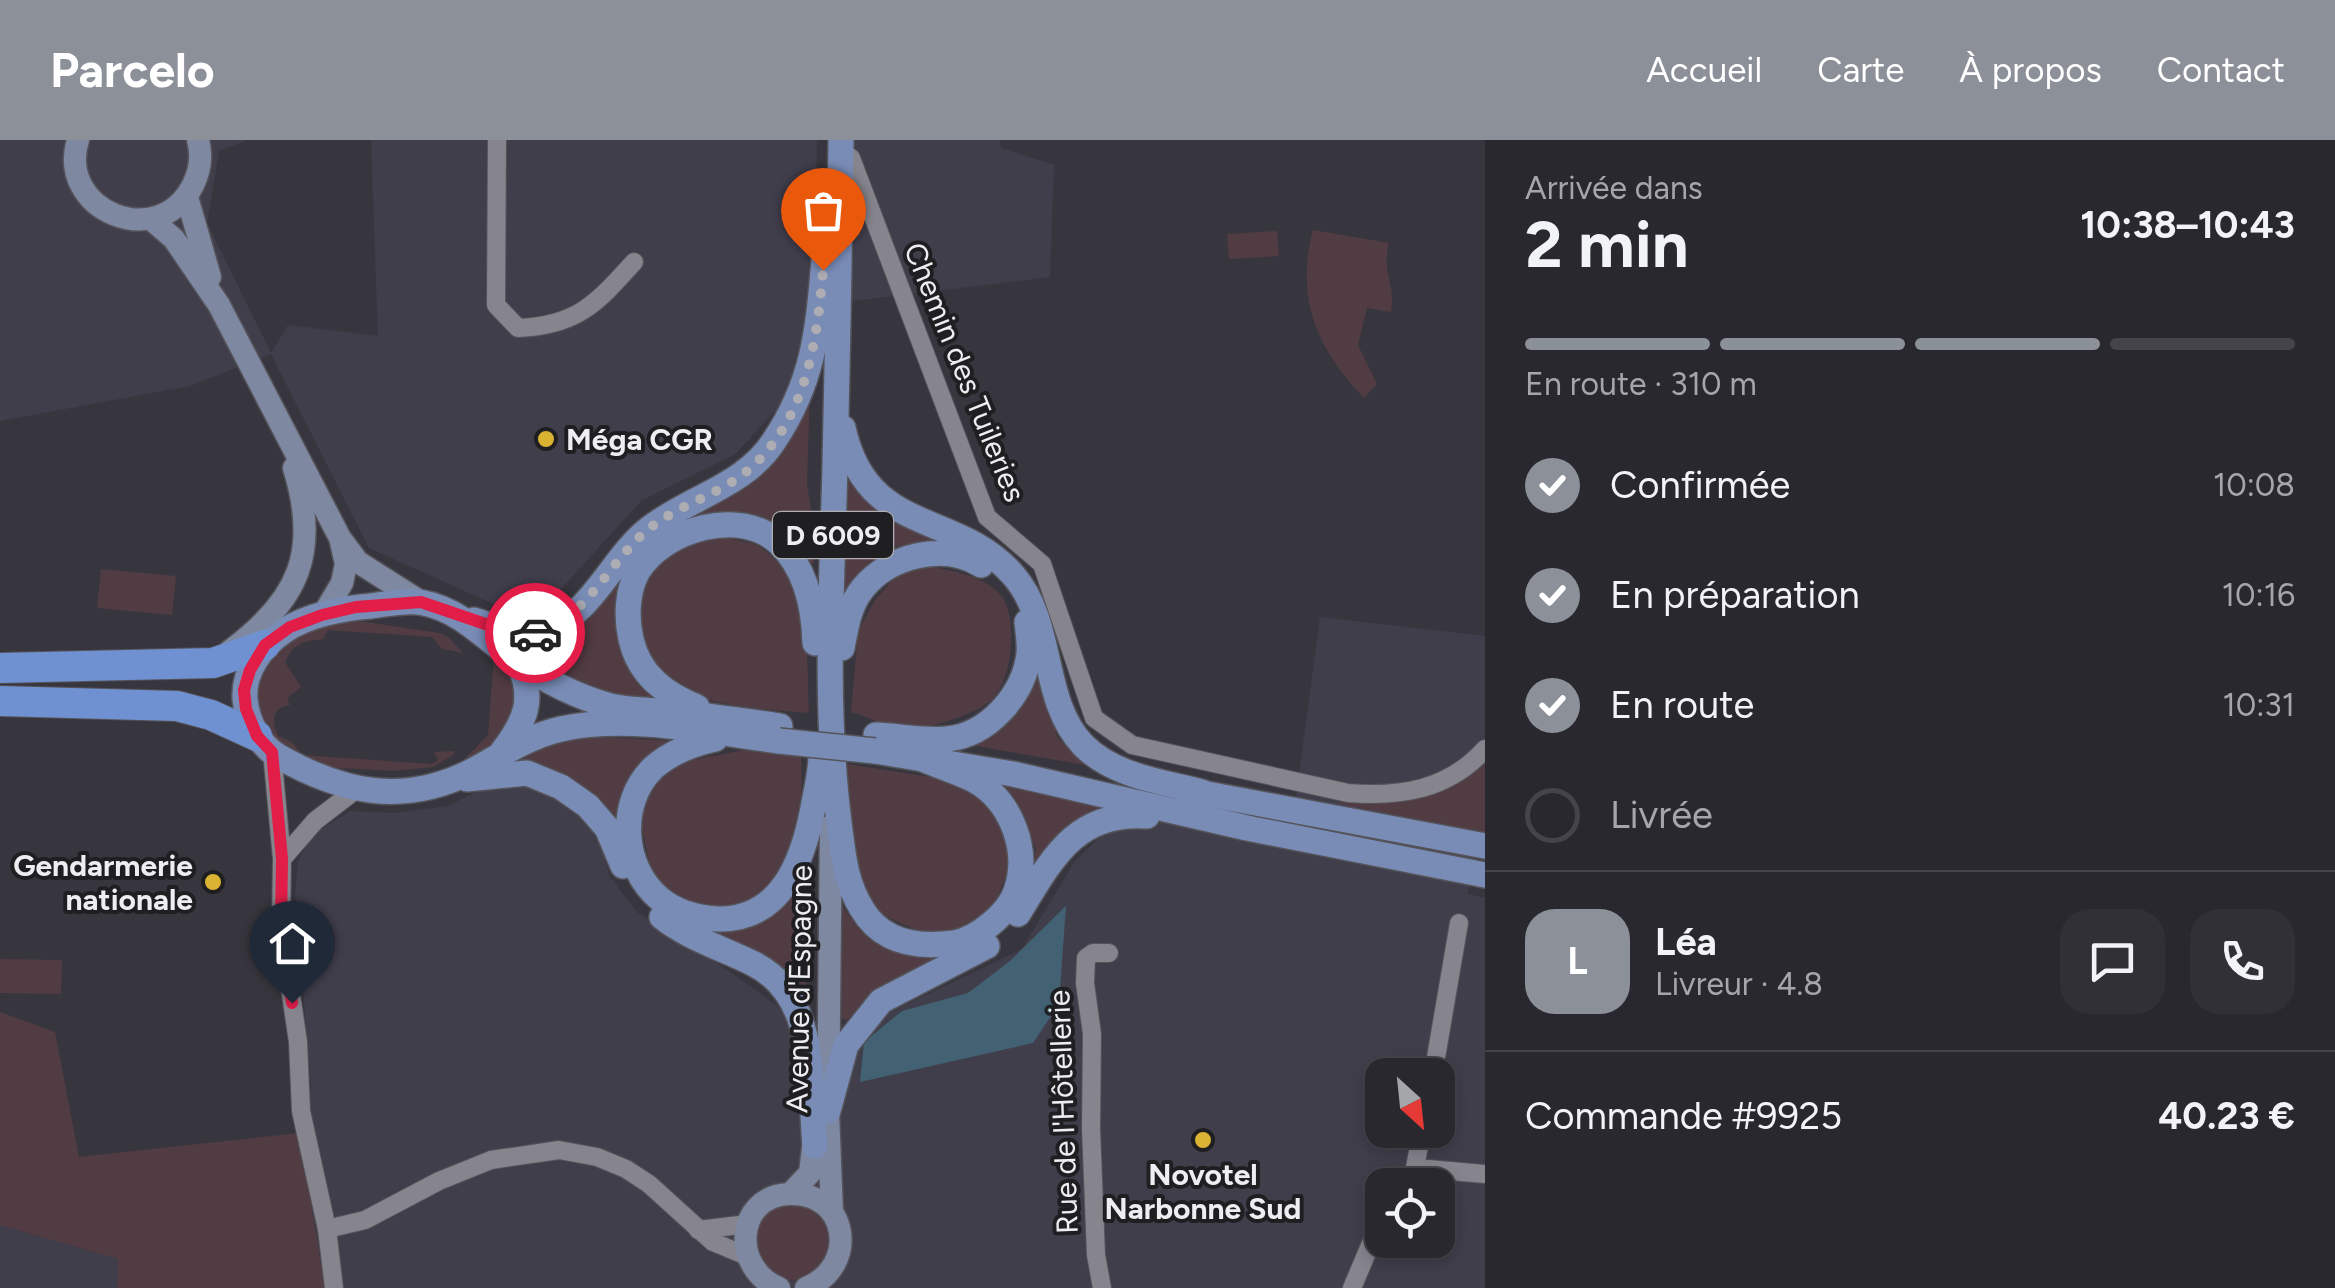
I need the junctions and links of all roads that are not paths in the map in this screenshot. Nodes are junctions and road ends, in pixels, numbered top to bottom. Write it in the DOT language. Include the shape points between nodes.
graph roads {
  1 [pos="78,140"];
  2 [pos="497,140"];
  3 [pos="204,142"];
  4 [pos="836,143"];
  5 [pos="186,197"];
  6 [pos="828,206"];
  7 [pos="151,219"];
  8 [pos="634,262"];
  9 [pos="218,305"];
  10 [pos="838,353"];
  11 [pos="283,431"];
  12 [pos="340,538"];
  13 [pos="421,602"];
  14 [pos="322,615"];
  15 [pos="460,615"];
  16 [pos="265,645"];
  17 [pos="518,662"];
  18 [pos="213,663"];
  19 [pos="0,668"];
  20 [pos="0,701"];
  21 [pos="827,718"];
  22 [pos="729,726"];
  23 [pos="875,743"];
  24 [pos="264,744"];
  25 [pos="1485,749"];
  26 [pos="502,752"];
  27 [pos="925,760"];
  28 [pos="827,765"];
  29 [pos="452,780"];
  30 [pos="358,788"];
  31 [pos="1202,792"];
  32 [pos="1247,828"];
  33 [pos="1485,846"];
  34 [pos="282,859"];
  35 [pos="1485,875"];
  36 [pos="1458,923"];
  37 [pos="1109,954"];
  38 [pos="1437,1058"];
  39 [pos="828,1111"];
  40 [pos="815,1146"];
  41 [pos="1455,1171"];
  42 [pos="1485,1174"];
  43 [pos="791,1194"];
  44 [pos="832,1212"];
  45 [pos="748,1224"];
  46 [pos="326,1228"];
  47 [pos="698,1230"];
  48 [pos="746,1256"];
  49 [pos="1365,1257"];
  50 [pos="814,1286"];
  51 [pos="334,1288"];
  52 [pos="779,1288"];
  53 [pos="1102,1288"];
  54 [pos="1352,1288"];
  1 -- 7 [label="street" via="77,175 88,197 109,214"];
  2 -- 8 [label="street" via="496,305 518,328 549,327 596,304"];
  3 -- 5 [label="street"];
  4 -- 6 [label="main road, D 6009"];
  4 -- 10 [label="main road, D 6009"];
  4 -- 25 [label="street, Chemin des Tuileries" via="851,158 987,516 1042,564 1094,718 1132,745 1382,796 1442,783"];
  5 -- 7 [label="street"];
  5 -- 9 [label="street"];
  6 -- 15 [label="main road" via="818,334 804,388 772,444 746,472 648,529 551,628 528,634"];
  6 -- 21 [label="main road, D 6009"];
  7 -- 9 [label="street" via="174,239"];
  9 -- 11 [label="street"];
  10 -- 21 [label="main road, D 6009"];
  10 -- 31 [label="main road, D 6009" via="844,430 862,478 888,504 988,554 1017,579 1036,613 1064,714 1085,747 1113,766"];
  11 -- 12 [label="street"];
  11 -- 18 [label="street" via="306,533 299,571 264,626"];
  12 -- 13 [label="street" via="358,562"];
  12 -- 14 [label="street" via="342,583"];
  13 -- 14 [label="main road, D 6009"];
  13 -- 15 [label="main road, D 6009"];
  14 -- 16 [label="main road, D 6009"];
  15 -- 17 [label="main road, D 6009"];
  16 -- 18 [label="highway"];
  16 -- 24 [label="main road" via="244,690"];
  17 -- 22 [label="main road, D 6009" via="610,706"];
  17 -- 26 [label="main road" via="527,680 524,723"];
  18 -- 19 [label="highway"];
  20 -- 24 [label="highway" via="176,706 211,715"];
  21 -- 22 [label="main road" via="815,664 814,612 800,574 780,544 755,528 723,524 660,547 637,572 628,623 634,649 659,688"];
  21 -- 23 [label="main road" via="847,619 863,588 889,566 916,556 972,559 994,572 1027,622 1030,651 1008,703 984,726 949,739"];
  21 -- 28 [label="main road, D 6009"];
  22 -- 23 [label="main road, D 6009, bridge"];
  22 -- 26 [label="main road, D 6009" via="605,722 557,730"];
  22 -- 28 [label="main road, D 6009" via="650,771 628,818 639,873 660,900 691,916 742,916 774,900 802,853"];
  23 -- 27 [label="main road, D 6009"];
  23 -- 31 [label="main road, D 6009"];
  24 -- 30 [label="main road, D 6009" via="306,772"];
  24 -- 34 [label="street"];
  26 -- 29 [label="main road, D 6009"];
  27 -- 28 [label="main road" via="976,782 1006,808 1021,870 1015,895 992,922 966,941 929,946 900,942 863,911 846,877"];
  27 -- 32 [label="main road, D 6009"];
  28 -- 39 [label="street, Avenue d'Espagne"];
  28 -- 40 [label="street, Avenue d'Espagne"];
  29 -- 30 [label="main road, D 6009" via="393,794"];
  29 -- 40 [label="main road" via="527,773 561,787 607,828 645,902 668,922 763,968 784,986 806,1037"];
  30 -- 34 [label="street"];
  31 -- 33 [label="main road, D 6009"];
  32 -- 35 [label="main road, D 6009"];
  32 -- 39 [label="main road" via="1122,814 1092,823 1067,840 1013,922 985,947 880,1001 846,1045"];
  34 -- 46 [label="street" via="281,926 301,1112"];
  36 -- 38 [label="street"];
  37 -- 53 [label="street, Rue de l'Hôtellerie" via="1086,958"];
  39 -- 44 [label="street, Avenue d'Espagne"];
  40 -- 43 [label="street, Avenue d'Espagne" via="810,1173"];
  41 -- 42 [label="street"];
  43 -- 44 [label="street"];
  43 -- 45 [label="street" via="769,1200"];
  44 -- 50 [label="street, Avenue d'Espagne" via="840,1230 839,1258"];
  45 -- 47 [label="street"];
  45 -- 48 [label="street"];
  46 -- 47 [label="street" via="364,1220 492,1160 558,1150 626,1169"];
  46 -- 51 [label="street"];
  47 -- 48 [label="street"];
  48 -- 52 [label="street" via="763,1280"];
  49 -- 54 [label="street"];
}
